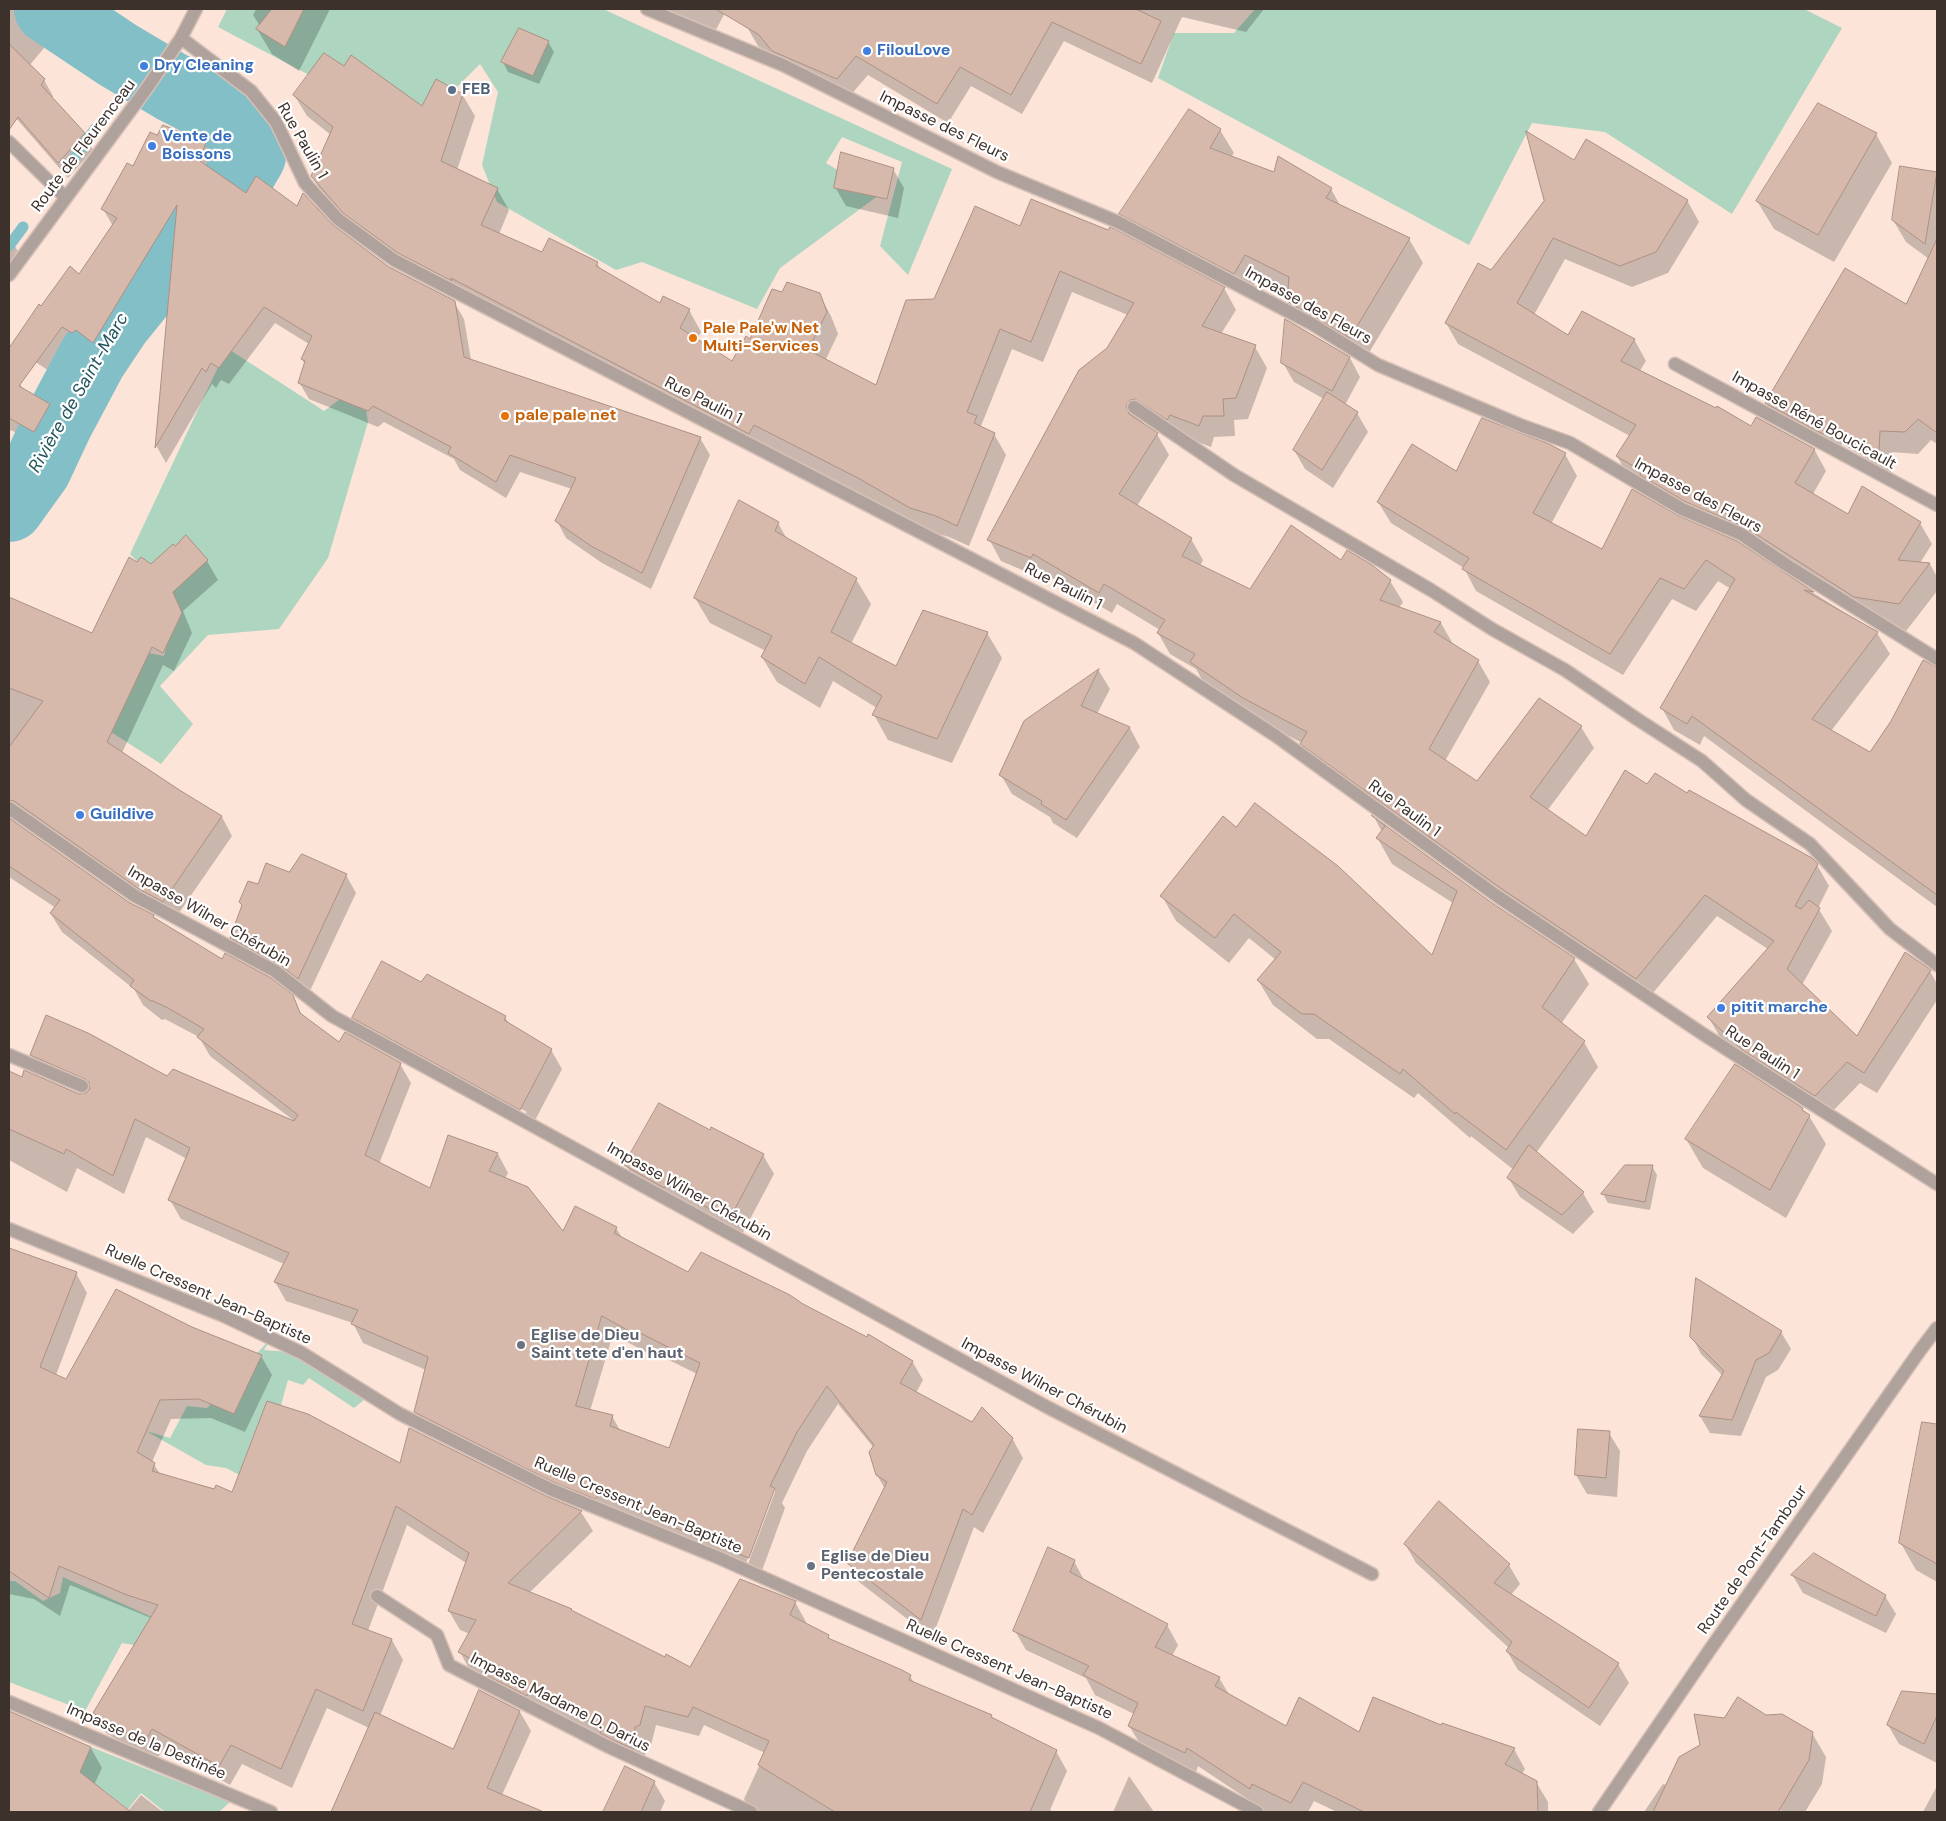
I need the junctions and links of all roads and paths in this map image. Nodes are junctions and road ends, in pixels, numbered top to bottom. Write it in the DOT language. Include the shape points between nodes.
graph roads {
  1 [pos="196,9"];
  2 [pos="647,9"];
  3 [pos="181,38"];
  4 [pos="9,142"];
  5 [pos="66,197"];
  6 [pos="9,275"];
  7 [pos="1675,364"];
  8 [pos="1134,407"];
  9 [pos="1937,506"];
  10 [pos="1937,659"];
  11 [pos="9,808"];
  12 [pos="1937,965"];
  13 [pos="9,1055"];
  14 [pos="82,1086"];
  15 [pos="1937,1184"];
  16 [pos="9,1229"];
  17 [pos="1936,1333"];
  18 [pos="1372,1574"];
  19 [pos="377,1596"];
  20 [pos="9,1702"];
  21 [pos="271,1812"];
  22 [pos="751,1812"];
  23 [pos="1257,1812"];
  24 [pos="1599,1812"];
  1 -- 3 [label="street, Route de Fleurenceau"];
  2 -- 10 [label="street, Impasse des Fleurs" via="783,65 997,172 1118,222 1312,324 1378,365 1570,443 1682,509 1742,534"];
  3 -- 5 [label="street, Route de Fleurenceau"];
  3 -- 15 [label="street, Rue Paulin 1" via="251,91 276,122 305,183 338,219 394,260 1134,643 1276,736 1496,896"];
  4 -- 5 [label="street"];
  5 -- 6 [label="street, Route de Fleurenceau"];
  7 -- 9 [label="street, Impasse Réné Boucicault"];
  8 -- 12 [label="street" via="1234,475 1565,670 1702,761 1746,800 1810,844 1890,929"];
  11 -- 18 [label="street, Impasse Wilner Chérubin" via="135,896 275,971 332,1016 1046,1407"];
  13 -- 14 [label="street"];
  16 -- 23 [label="street, Ruelle Cressent Jean-Baptiste" via="224,1316 302,1352 400,1414 550,1489 717,1557 1099,1728"];
  17 -- 24 [label="street, Route de Pont-Tambour" via="1921,1349"];
  19 -- 22 [label="street, Impasse Madame D. Darius" via="437,1635 449,1665 609,1747"];
  20 -- 21 [label="street, Impasse de la Destinée"];
}
